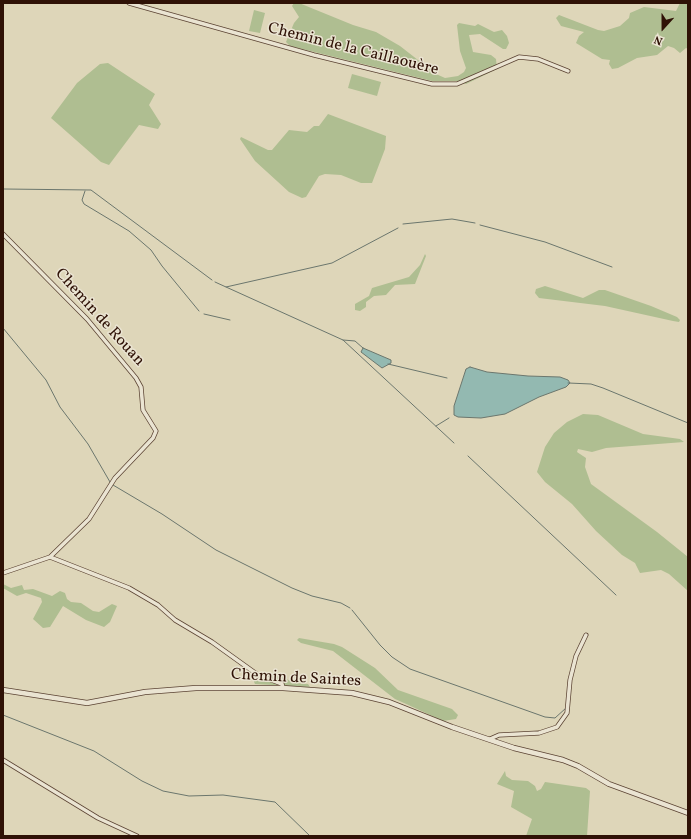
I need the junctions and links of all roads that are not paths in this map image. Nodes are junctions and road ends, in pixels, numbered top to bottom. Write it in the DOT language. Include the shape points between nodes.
graph roads {
  1 [pos="129,3"];
  2 [pos="568,70"];
  3 [pos="3,234"];
  4 [pos="50,557"];
  5 [pos="3,573"];
  6 [pos="586,635"];
  7 [pos="284,688"];
  8 [pos="3,690"];
  9 [pos="490,739"];
  10 [pos="3,760"];
  11 [pos="688,813"];
  12 [pos="137,836"];
  1 -- 2 [label="street, Chemin de la Caillaouère" via="314,55 432,84 457,84 519,57 538,59"];
  3 -- 4 [label="street, Chemin de Rouan" via="87,319 136,378 141,387 142,410 156,431 153,438 115,478 89,519"];
  4 -- 5 [label="street"];
  4 -- 7 [label="street" via="140,594 258,675 282,684"];
  6 -- 9 [label="street" via="571,675 567,713 557,727 539,733 499,735"];
  7 -- 8 [label="street, Chemin de Saintes" via="196,688 145,692 87,703"];
  7 -- 9 [label="street, Chemin de Saintes" via="370,696"];
  9 -- 11 [label="street, Chemin de Saintes" via="578,766 608,784"];
  10 -- 12 [label="street" via="98,818"];
}
